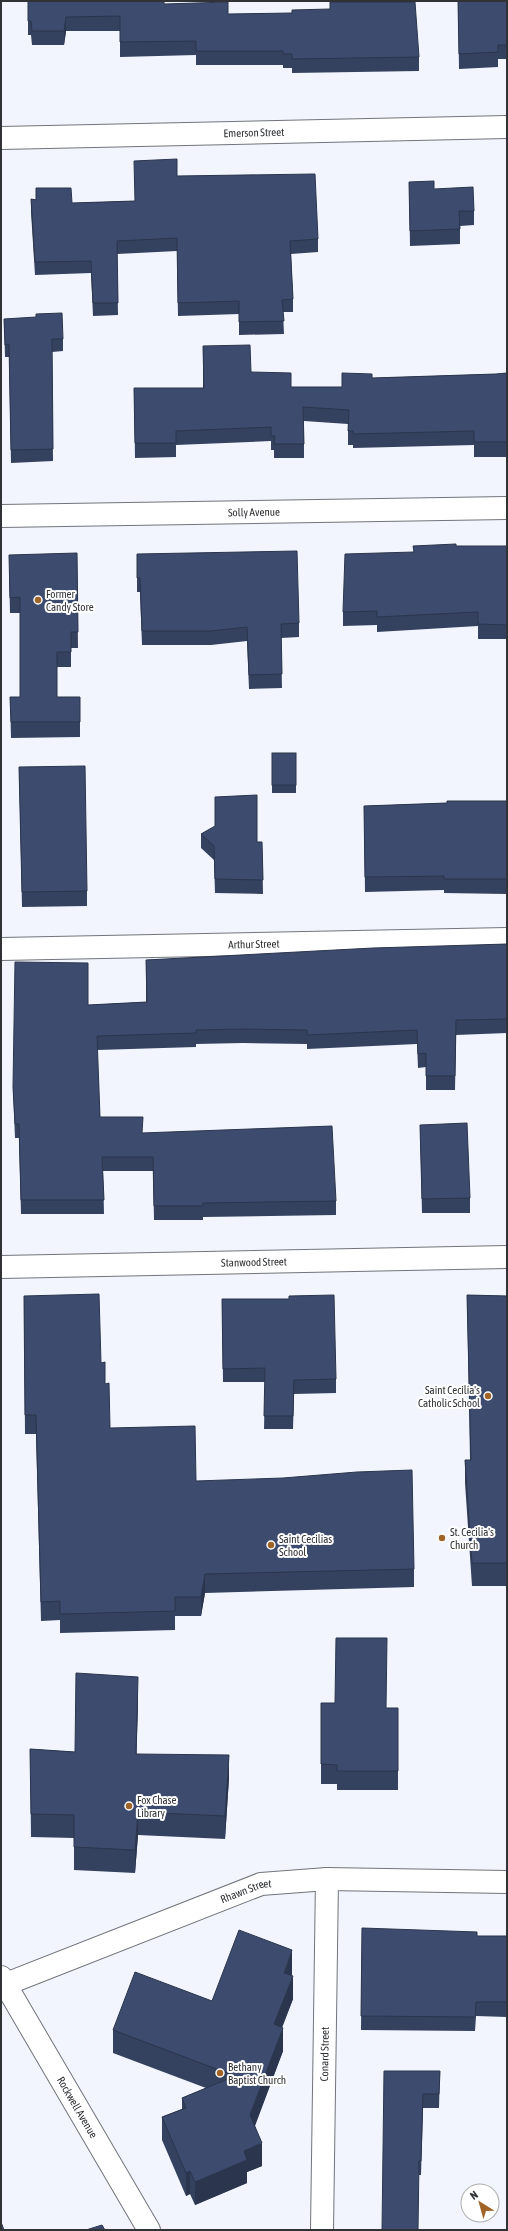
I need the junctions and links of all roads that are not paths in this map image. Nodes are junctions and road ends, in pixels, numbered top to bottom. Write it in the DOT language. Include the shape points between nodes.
graph roads {
  1 [pos="507,127"];
  2 [pos="1,138"];
  3 [pos="507,508"];
  4 [pos="1,516"];
  5 [pos="507,939"];
  6 [pos="1,949"];
  7 [pos="507,1257"];
  8 [pos="1,1267"];
  9 [pos="327,1879"];
  10 [pos="507,1882"];
  11 [pos="2,1983"];
  12 [pos="149,2230"];
  13 [pos="322,2230"];
  1 -- 2 [label="street, Emerson Street"];
  3 -- 4 [label="street, Solly Avenue"];
  5 -- 6 [label="street, Arthur Street"];
  7 -- 8 [label="street, Stanwood Street"];
  9 -- 10 [label="street, Rhawn Street"];
  9 -- 11 [label="street, Rhawn Street" via="261,1884"];
  9 -- 13 [label="street, Conard Street"];
  11 -- 12 [label="street, Rockwell Avenue"];
}
